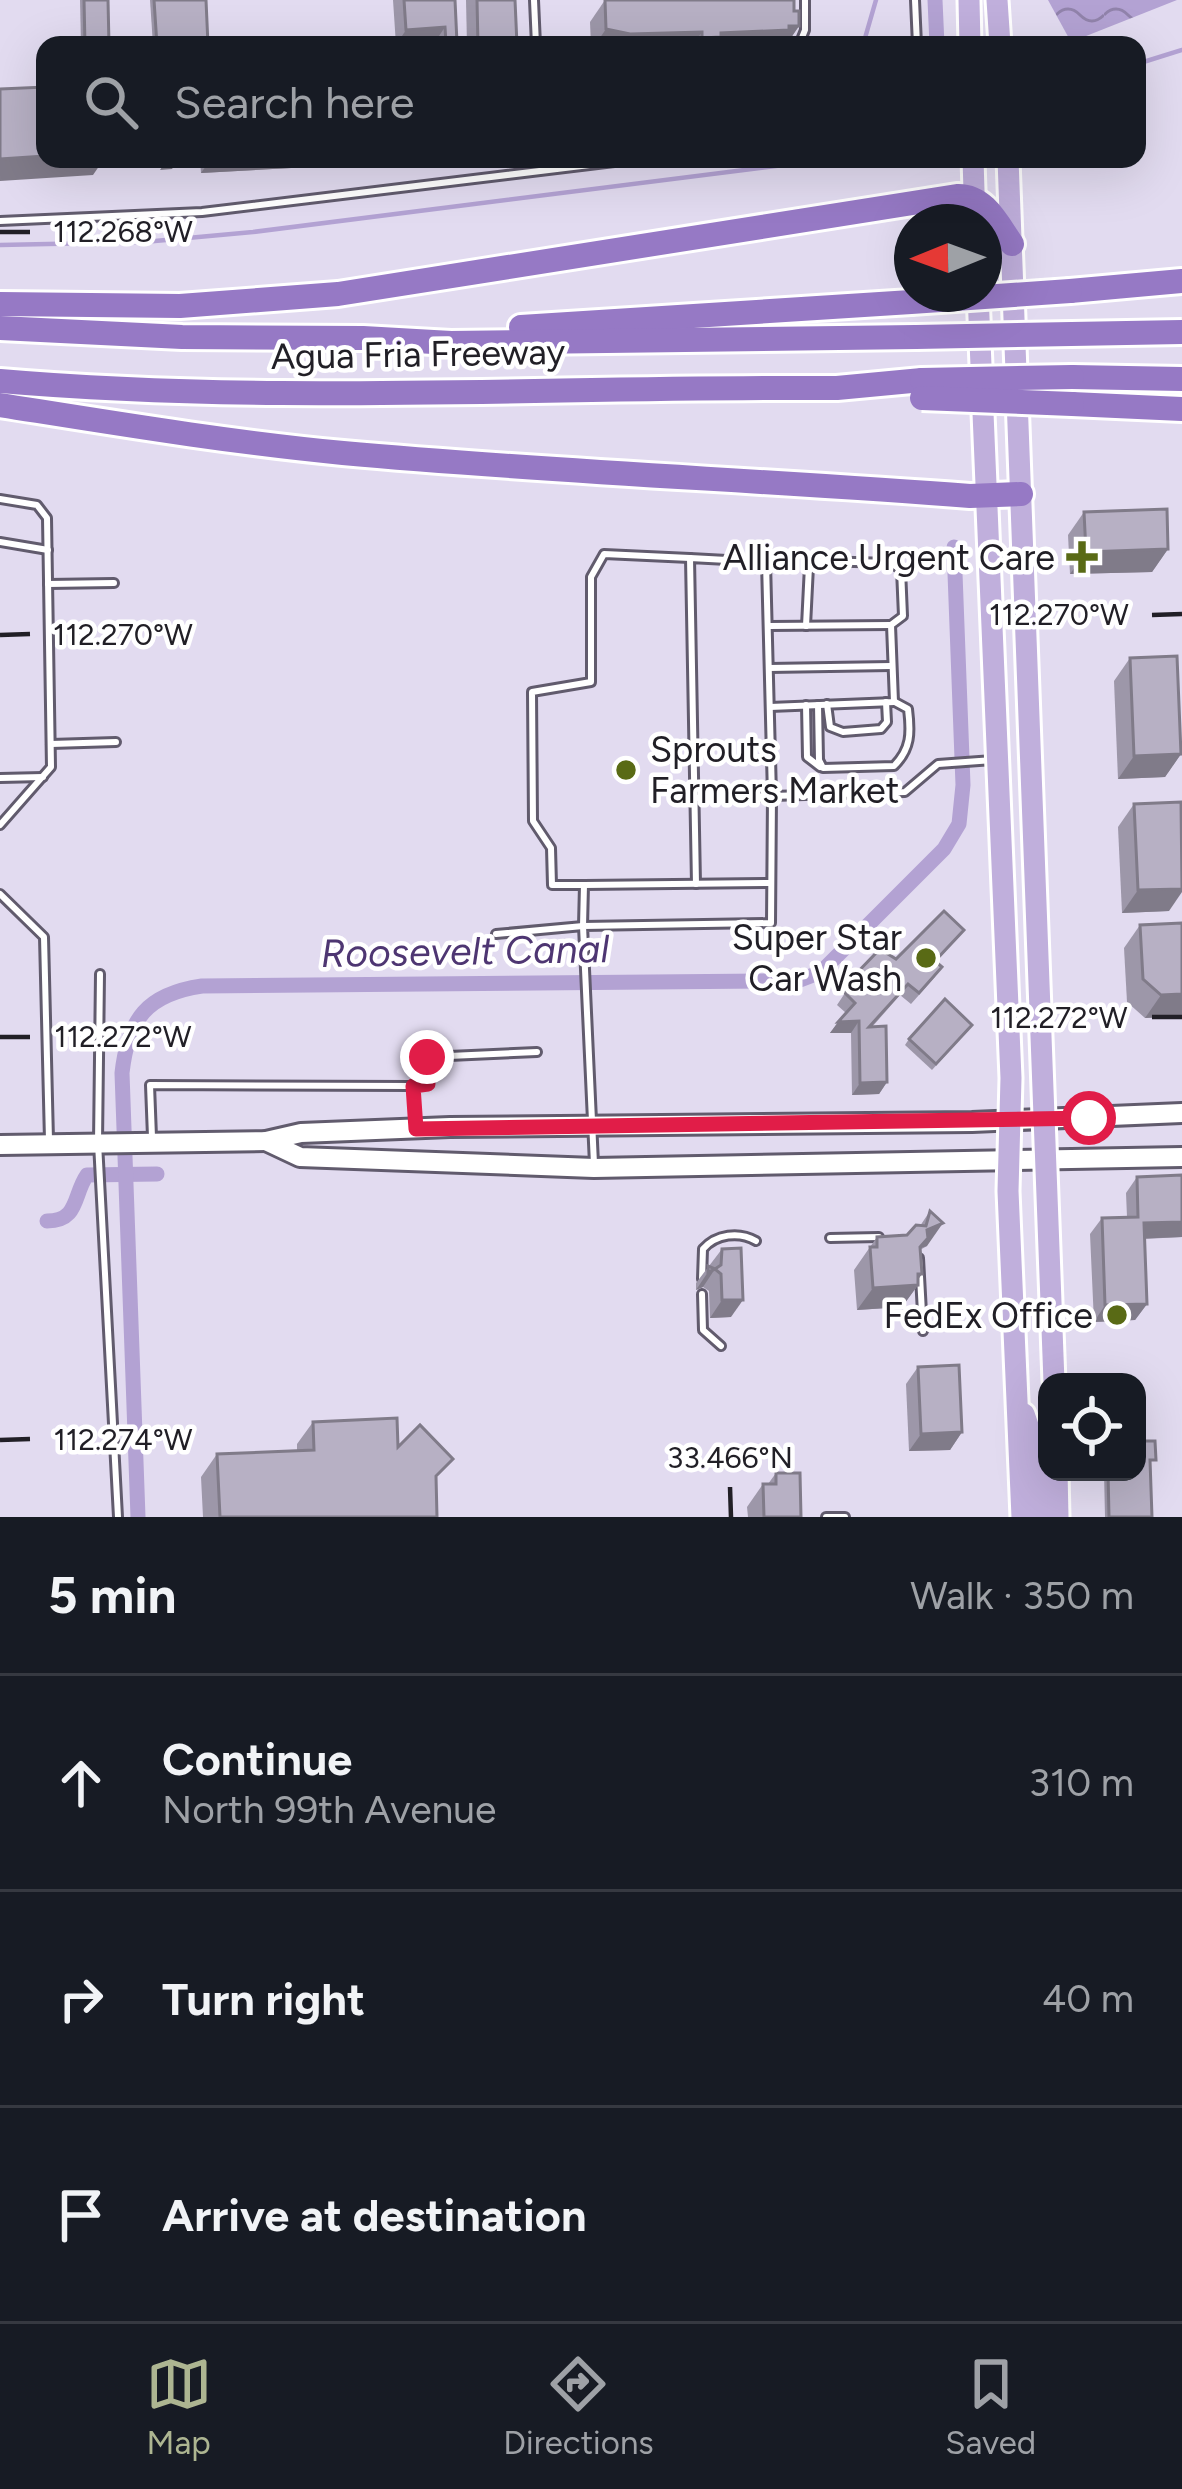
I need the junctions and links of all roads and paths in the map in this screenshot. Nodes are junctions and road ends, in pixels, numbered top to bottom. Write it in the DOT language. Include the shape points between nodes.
graph roads {
  1 [pos="534,0"];
  2 [pos="805,0"];
  3 [pos="915,0"];
  4 [pos="969,0"];
  5 [pos="997,0"];
  6 [pos="536,36"];
  7 [pos="803,36"];
  8 [pos="917,36"];
  9 [pos="970,36"];
  10 [pos="999,36"];
  11 [pos="565,168"];
  12 [pos="973,168"];
  13 [pos="1008,168"];
  14 [pos="906,204"];
  15 [pos="967,204"];
  16 [pos="975,204"];
  17 [pos="894,206"];
  18 [pos="0,220"];
  19 [pos="1002,230"];
  20 [pos="1012,244"];
  21 [pos="1182,281"];
  22 [pos="0,304"];
  23 [pos="978,312"];
  24 [pos="0,328"];
  25 [pos="1182,332"];
  26 [pos="363,338"];
  27 [pos="1182,379"];
  28 [pos="0,381"];
  29 [pos="922,389"];
  30 [pos="0,405"];
  31 [pos="1182,409"];
  32 [pos="1022,494"];
  33 [pos="985,495"];
  34 [pos="0,500"];
  35 [pos="0,542"];
  36 [pos="48,550"];
  37 [pos="689,558"];
  38 [pos="114,583"];
  39 [pos="48,584"];
  40 [pos="767,626"];
  41 [pos="806,626"];
  42 [pos="891,626"];
  43 [pos="892,666"];
  44 [pos="769,668"];
  45 [pos="890,702"];
  46 [pos="806,705"];
  47 [pos="822,705"];
  48 [pos="770,707"];
  49 [pos="116,742"];
  50 [pos="51,744"];
  51 [pos="996,760"];
  52 [pos="823,768"];
  53 [pos="44,776"];
  54 [pos="0,778"];
  55 [pos="772,796"];
  56 [pos="694,798"];
  57 [pos="0,825"];
  58 [pos="771,883"];
  59 [pos="696,884"];
  60 [pos="584,885"];
  61 [pos="0,894"];
  62 [pos="584,926"];
  63 [pos="496,934"];
  64 [pos="100,974"];
  65 [pos="537,1052"];
  66 [pos="413,1086"];
  67 [pos="1182,1113"];
  68 [pos="1043,1119"];
  69 [pos="1011,1121"];
  70 [pos="592,1127"];
  71 [pos="416,1129"];
  72 [pos="266,1141"];
  73 [pos="142,1142"];
  74 [pos="104,1143"];
  75 [pos="49,1144"];
  76 [pos="0,1145"];
  77 [pos="1182,1157"];
  78 [pos="1045,1162"];
  79 [pos="1010,1163"];
  80 [pos="594,1168"];
  81 [pos="897,1237"];
  82 [pos="830,1238"];
  83 [pos="756,1241"];
  84 [pos="918,1256"];
  85 [pos="702,1279"];
  86 [pos="702,1294"];
  87 [pos="923,1331"];
  88 [pos="721,1346"];
  89 [pos="1054,1373"];
  90 [pos="1018,1396"];
  91 [pos="1057,1481"];
  92 [pos="118,1517"];
  93 [pos="826,1517"];
  94 [pos="845,1517"];
  95 [pos="1022,1517"];
  96 [pos="1042,1517"];
  97 [pos="1058,1517"];
  1 -- 6 [label="lane"];
  2 -- 7 [label="lane"];
  3 -- 8 [label="lane"];
  4 -- 9 [label="main road"];
  5 -- 10 [label="main road"];
  11 -- 18 [label="lane" via="202,212"];
  12 -- 16 [label="main road"];
  13 -- 20 [label="main road"];
  14 -- 15 [label="highway" via="957,196"];
  17 -- 22 [label="highway" via="338,294 163,307"];
  19 -- 20 [label="highway"];
  20 -- 32 [label="main road"];
  21 -- 26 [label="highway, bridge"];
  23 -- 33 [label="main road"];
  24 -- 26 [label="highway, Agua Fria Freeway"];
  25 -- 26 [label="highway, bridge" via="451,344"];
  27 -- 29 [label="highway, bridge" via="1072,377"];
  28 -- 29 [label="highway, Agua Fria Freeway" via="269,392"];
  29 -- 31 [label="highway, bridge"];
  30 -- 33 [label="highway" via="340,452"];
  32 -- 33 [label="highway"];
  32 -- 68 [label="main road"];
  33 -- 51 [label="main road"];
  34 -- 36 [label="lane" via="44,511"];
  35 -- 36 [label="lane"];
  36 -- 39 [label="lane"];
  37 -- 40 [label="lane" via="766,562"];
  37 -- 56 [label="lane"];
  37 -- 60 [label="lane" via="604,554 591,577 591,682 532,692 532,821 551,848 552,885"];
  38 -- 39 [label="lane"];
  39 -- 50 [label="lane"];
  40 -- 41 [label="lane"];
  40 -- 44 [label="lane"];
  41 -- 42 [label="lane"];
  41 -- 42 [label="lane" via="805,572 819,561 901,569 903,616"];
  42 -- 43 [label="lane"];
  43 -- 44 [label="lane"];
  43 -- 45 [label="lane"];
  44 -- 48 [label="lane"];
  45 -- 47 [label="lane"];
  45 -- 47 [label="lane" via="881,730 843,732 830,727"];
  45 -- 52 [label="lane" via="908,709 910,731 894,766"];
  46 -- 47 [label="lane"];
  46 -- 48 [label="lane"];
  46 -- 52 [label="lane" via="807,757"];
  47 -- 52 [label="lane"];
  48 -- 55 [label="lane"];
  49 -- 50 [label="lane"];
  50 -- 53 [label="lane"];
  51 -- 55 [label="lane" via="938,764 905,793"];
  51 -- 69 [label="main road"];
  53 -- 54 [label="lane"];
  53 -- 57 [label="lane"];
  55 -- 56 [label="lane"];
  55 -- 58 [label="lane"];
  56 -- 59 [label="lane"];
  58 -- 59 [label="lane"];
  58 -- 62 [label="lane" via="771,923"];
  59 -- 60 [label="lane"];
  60 -- 62 [label="lane"];
  61 -- 75 [label="lane" via="44,937"];
  62 -- 63 [label="lane"];
  62 -- 70 [label="lane"];
  64 -- 74 [label="lane"];
  65 -- 66 [label="lane" via="427,1057 428,1084"];
  66 -- 71 [label="lane"];
  66 -- 73 [label="lane" via="150,1085"];
  67 -- 68 [label="main road"];
  68 -- 69 [label="main road"];
  68 -- 78 [label="main road"];
  69 -- 70 [label="main road"];
  69 -- 79 [label="main road"];
  70 -- 71 [label="main road"];
  70 -- 80 [label="lane"];
  71 -- 72 [label="main road"];
  72 -- 73 [label="main road"];
  72 -- 80 [label="main road" via="300,1157"];
  73 -- 74 [label="main road"];
  74 -- 75 [label="main road"];
  74 -- 92 [label="lane"];
  75 -- 76 [label="main road"];
  77 -- 78 [label="main road"];
  78 -- 79 [label="main road"];
  78 -- 89 [label="main road"];
  79 -- 80 [label="main road"];
  79 -- 90 [label="main road"];
  81 -- 82 [label="lane"];
  83 -- 85 [label="lane" via="713,1239 703,1249"];
  84 -- 87 [label="lane"];
  86 -- 88 [label="lane" via="704,1330"];
  90 -- 95 [label="main road"];
  90 -- 96 [label="main road" via="1037,1452"];
  91 -- 97 [label="main road"];
  93 -- 94 [label="lane"];
}
